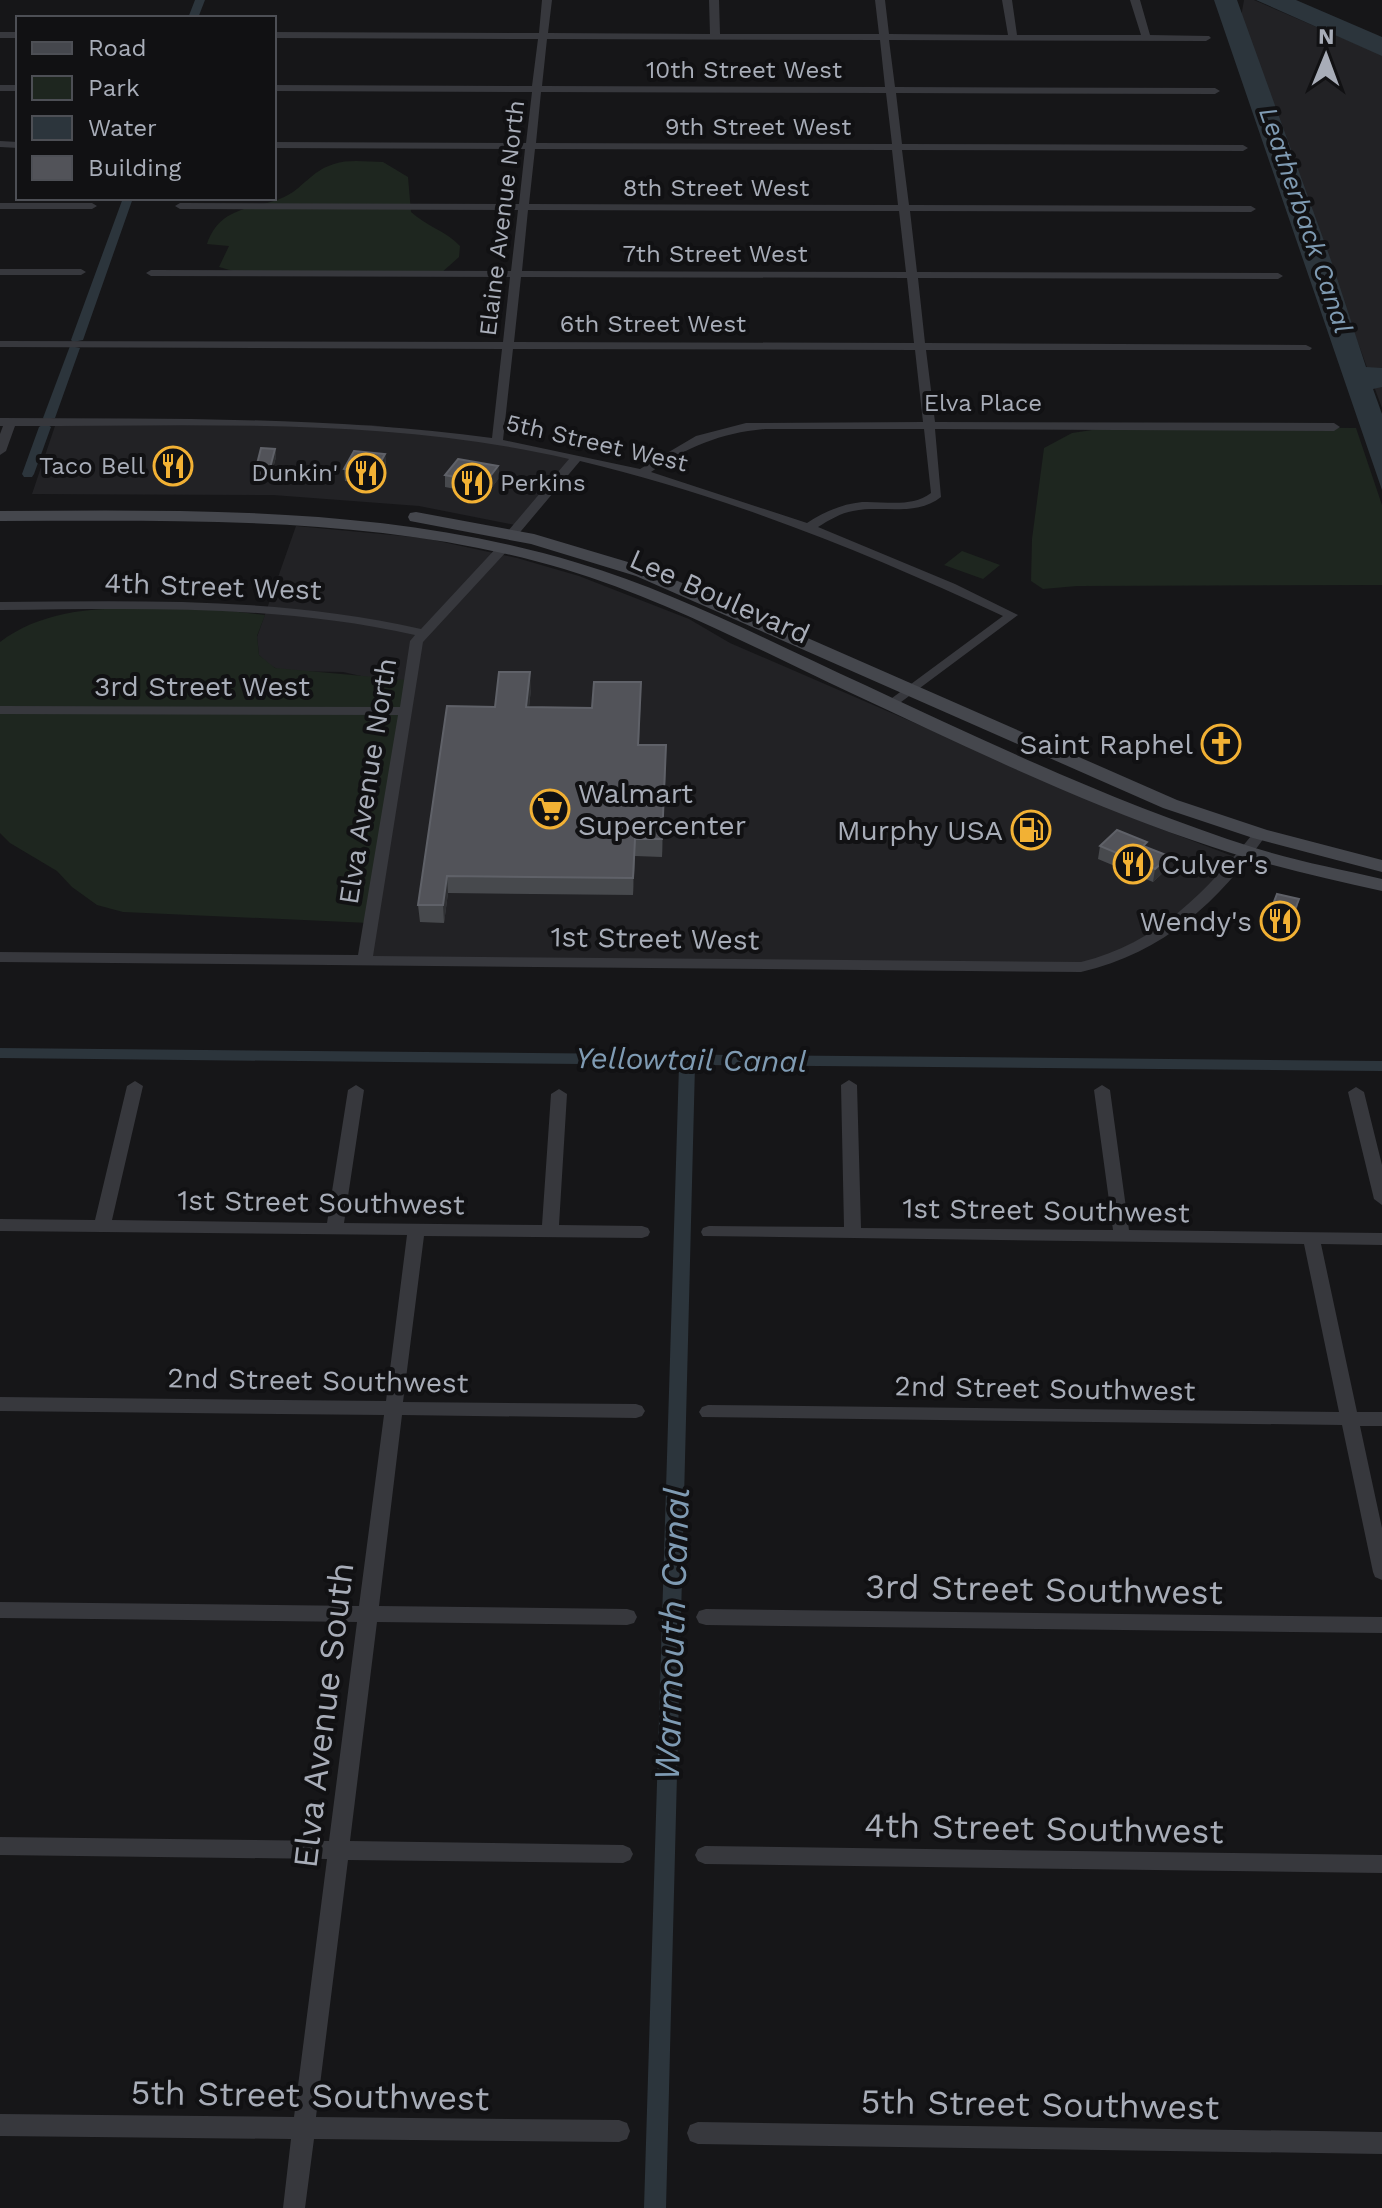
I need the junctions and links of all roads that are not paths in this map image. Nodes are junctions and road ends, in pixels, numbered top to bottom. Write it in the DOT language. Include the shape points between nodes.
graph roads {
  1 [pos="547,0"];
  2 [pos="714,0"];
  3 [pos="880,0"];
  4 [pos="1007,0"];
  5 [pos="1135,0"];
  6 [pos="276,35"];
  7 [pos="544,36"];
  8 [pos="715,36"];
  9 [pos="885,37"];
  10 [pos="1013,37"];
  11 [pos="1146,37"];
  12 [pos="1206,38"];
  13 [pos="276,88"];
  14 [pos="537,89"];
  15 [pos="891,90"];
  16 [pos="1215,91"];
  17 [pos="276,145"];
  18 [pos="530,146"];
  19 [pos="897,147"];
  20 [pos="1243,148"];
  21 [pos="0,206"];
  22 [pos="92,206"];
  23 [pos="180,206"];
  24 [pos="523,207"];
  25 [pos="904,208"];
  26 [pos="1251,209"];
  27 [pos="0,272"];
  28 [pos="81,272"];
  29 [pos="151,273"];
  30 [pos="515,274"];
  31 [pos="912,275"];
  32 [pos="1278,276"];
  33 [pos="0,344"];
  34 [pos="507,345"];
  35 [pos="920,347"];
  36 [pos="1306,348"];
  37 [pos="5,422"];
  38 [pos="930,426"];
  39 [pos="1334,427"];
  40 [pos="497,442"];
  41 [pos="0,451"];
  42 [pos="577,457"];
  43 [pos="643,472"];
  44 [pos="0,502"];
  45 [pos="0,516"];
  46 [pos="808,528"];
  47 [pos="508,541"];
  48 [pos="0,606"];
  49 [pos="423,633"];
  50 [pos="911,691"];
  51 [pos="893,704"];
  52 [pos="0,710"];
  53 [pos="404,711"];
  54 [pos="1260,834"];
  55 [pos="1246,852"];
  56 [pos="1382,866"];
  57 [pos="1382,885"];
  58 [pos="0,957"];
  59 [pos="365,961"];
  60 [pos="849,1085"];
  61 [pos="135,1086"];
  62 [pos="356,1090"];
  63 [pos="1102,1090"];
  64 [pos="1356,1092"];
  65 [pos="559,1094"];
  66 [pos="1382,1199"];
  67 [pos="0,1225"];
  68 [pos="102,1226"];
  69 [pos="335,1228"];
  70 [pos="416,1229"];
  71 [pos="550,1230"];
  72 [pos="642,1232"];
  73 [pos="709,1232"];
  74 [pos="853,1234"];
  75 [pos="1122,1237"];
  76 [pos="1311,1239"];
  77 [pos="1382,1239"];
  78 [pos="0,1404"];
  79 [pos="394,1409"];
  80 [pos="636,1411"];
  81 [pos="708,1412"];
  82 [pos="1349,1419"];
  83 [pos="1382,1419"];
  84 [pos="1382,1572"];
  85 [pos="0,1610"];
  86 [pos="368,1613"];
  87 [pos="627,1617"];
  88 [pos="706,1617"];
  89 [pos="1382,1625"];
  90 [pos="0,1846"];
  91 [pos="339,1850"];
  92 [pos="623,1854"];
  93 [pos="705,1855"];
  94 [pos="1382,1864"];
  95 [pos="0,2125"];
  96 [pos="304,2127"];
  97 [pos="619,2131"];
  98 [pos="698,2133"];
  99 [pos="1382,2143"];
  100 [pos="294,2208"];
  1 -- 7 [label="street, Elaine Avenue North"];
  2 -- 8 [label="street"];
  3 -- 9 [label="street"];
  4 -- 10 [label="street"];
  5 -- 11 [label="street"];
  6 -- 7 [label="street"];
  7 -- 8 [label="street"];
  7 -- 14 [label="street, Elaine Avenue North"];
  8 -- 9 [label="street"];
  9 -- 10 [label="street"];
  9 -- 15 [label="street"];
  10 -- 11 [label="street"];
  11 -- 12 [label="street"];
  13 -- 14 [label="street, 10th Street West"];
  14 -- 15 [label="street, 10th Street West"];
  14 -- 18 [label="street, Elaine Avenue North"];
  15 -- 16 [label="street, 10th Street West"];
  15 -- 19 [label="street"];
  17 -- 18 [label="street, 9th Street West"];
  18 -- 19 [label="street, 9th Street West"];
  18 -- 24 [label="street, Elaine Avenue North"];
  19 -- 20 [label="street, 9th Street West"];
  19 -- 25 [label="street"];
  21 -- 22 [label="street"];
  23 -- 24 [label="street, 8th Street West"];
  24 -- 25 [label="street, 8th Street West"];
  24 -- 30 [label="street, Elaine Avenue North"];
  25 -- 26 [label="street, 8th Street West"];
  25 -- 31 [label="street"];
  27 -- 28 [label="street"];
  29 -- 30 [label="street, 7th Street West"];
  30 -- 31 [label="street, 7th Street West"];
  30 -- 34 [label="street, Elaine Avenue North"];
  31 -- 32 [label="street, 7th Street West"];
  31 -- 35 [label="street"];
  33 -- 34 [label="street, 6th Street West"];
  34 -- 35 [label="street, 6th Street West"];
  34 -- 40 [label="street, Elaine Avenue North"];
  35 -- 36 [label="street, 6th Street West"];
  35 -- 38 [label="street"];
  37 -- 40 [label="street, 5th Street West" via="329,425"];
  37 -- 41 [label="street"];
  38 -- 39 [label="street, Elva Place"];
  38 -- 43 [label="street, Elva Place" via="731,428 684,443"];
  38 -- 46 [label="street" via="937,494 931,501 841,509"];
  40 -- 42 [label="street, 5th Street West"];
  42 -- 43 [label="street, 5th Street West"];
  42 -- 47 [label="street, Elva Avenue North"];
  43 -- 46 [label="street, 5th Street West"];
  44 -- 47 [label="main road, Lee Boulevard" via="307,506 409,516"];
  45 -- 47 [label="main road, Lee Boulevard" via="298,520"];
  46 -- 50 [label="street, 5th Street West" via="1012,615"];
  47 -- 49 [label="street, Elva Avenue North"];
  47 -- 50 [label="main road, Lee Boulevard" via="609,561"];
  47 -- 51 [label="main road, Lee Boulevard" via="637,588"];
  48 -- 49 [label="street, 4th Street West" via="267,608 336,615"];
  49 -- 53 [label="street, Elva Avenue North" via="413,654"];
  50 -- 51 [label="street, 5th Street West"];
  50 -- 54 [label="main road, Lee Boulevard" via="1170,804"];
  51 -- 55 [label="main road, Lee Boulevard" via="1144,815"];
  52 -- 53 [label="street, 3rd Street West"];
  53 -- 59 [label="street, Elva Avenue North"];
  54 -- 55 [label="street, 1st Street West"];
  54 -- 56 [label="main road, Lee Boulevard"];
  55 -- 57 [label="main road, Lee Boulevard"];
  55 -- 59 [label="street, 1st Street West" via="1149,944 1115,960 1081,967"];
  58 -- 59 [label="street, 1st Street West"];
  60 -- 74 [label="street"];
  61 -- 68 [label="street"];
  62 -- 69 [label="street"];
  63 -- 75 [label="street"];
  64 -- 66 [label="street"];
  65 -- 71 [label="street"];
  67 -- 68 [label="street, 1st Street Southwest"];
  68 -- 69 [label="street, 1st Street Southwest"];
  69 -- 70 [label="street, 1st Street Southwest"];
  70 -- 71 [label="street, 1st Street Southwest"];
  70 -- 79 [label="street, Elva Avenue South"];
  71 -- 72 [label="street, 1st Street Southwest"];
  73 -- 74 [label="street, 1st Street Southwest"];
  74 -- 75 [label="street, 1st Street Southwest"];
  75 -- 76 [label="street, 1st Street Southwest"];
  76 -- 77 [label="street, 1st Street Southwest"];
  76 -- 82 [label="street"];
  78 -- 79 [label="street, 2nd Street Southwest"];
  79 -- 80 [label="street, 2nd Street Southwest"];
  79 -- 86 [label="street, Elva Avenue South"];
  81 -- 82 [label="street, 2nd Street Southwest"];
  82 -- 83 [label="street, 2nd Street Southwest"];
  82 -- 84 [label="street"];
  85 -- 86 [label="street"];
  86 -- 87 [label="street"];
  86 -- 91 [label="street, Elva Avenue South"];
  88 -- 89 [label="street, 3rd Street Southwest"];
  90 -- 91 [label="street"];
  91 -- 92 [label="street"];
  91 -- 96 [label="street, Elva Avenue South"];
  93 -- 94 [label="street, 4th Street Southwest"];
  95 -- 96 [label="street, 5th Street Southwest"];
  96 -- 97 [label="street, 5th Street Southwest"];
  96 -- 100 [label="street, Elva Avenue South"];
  98 -- 99 [label="street, 5th Street Southwest"];
}
